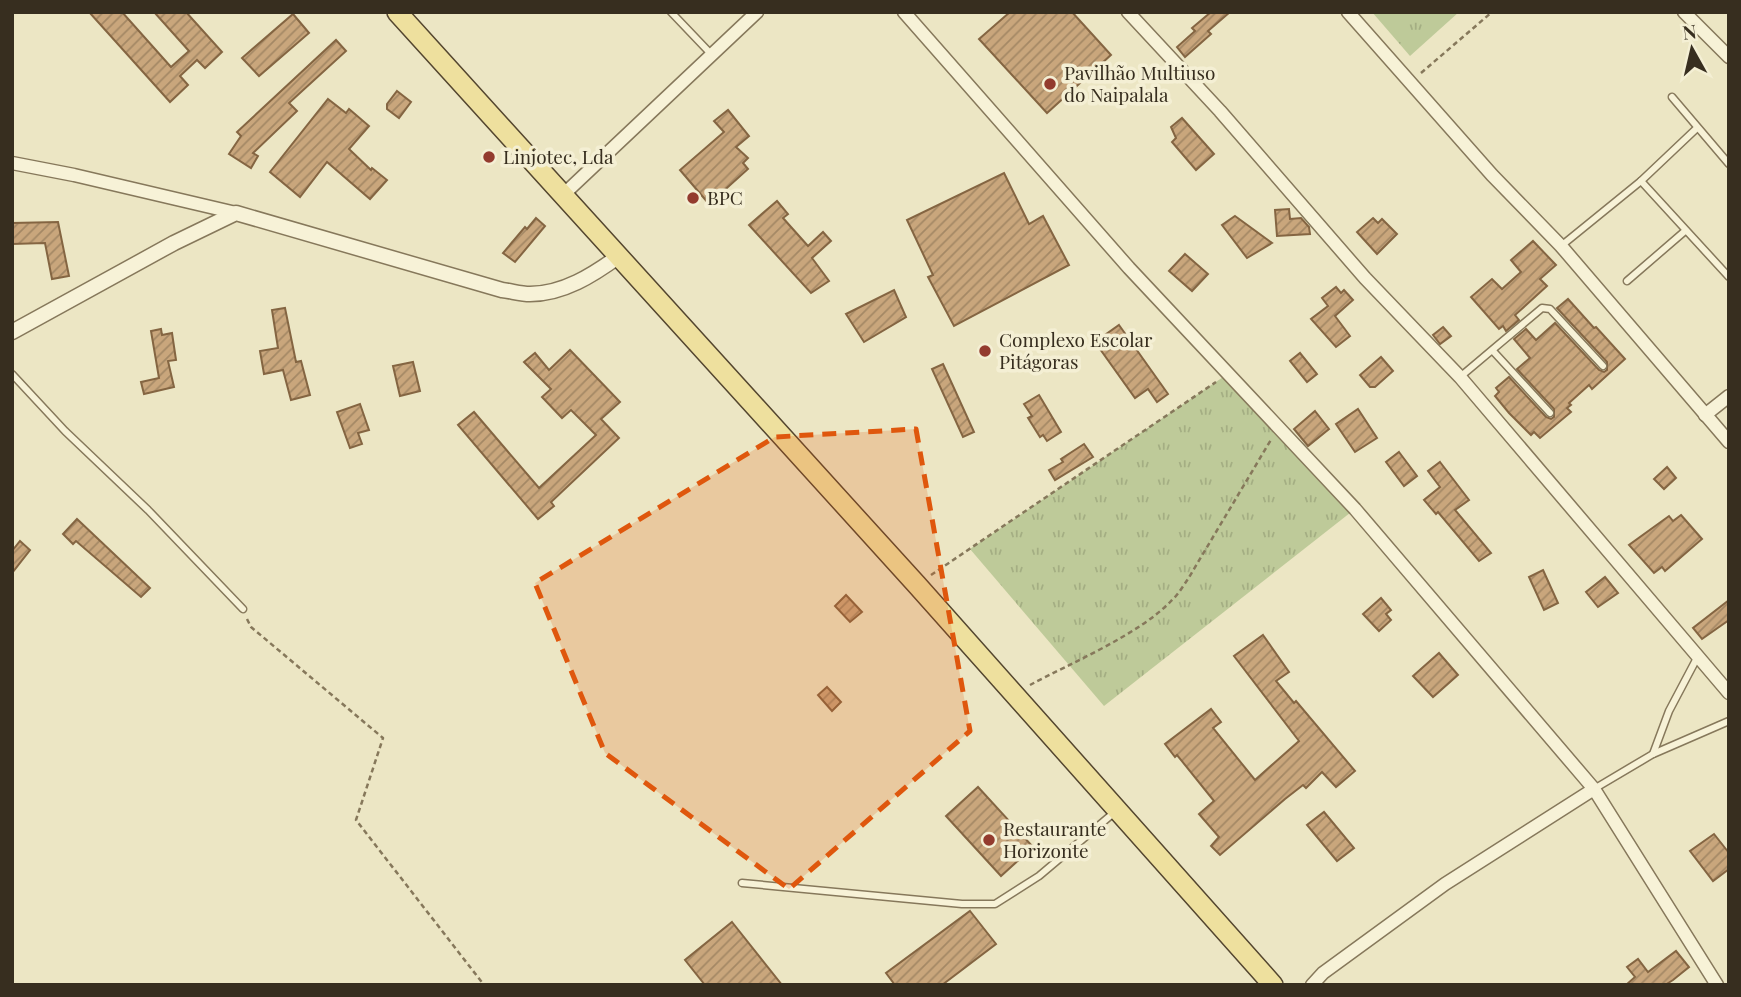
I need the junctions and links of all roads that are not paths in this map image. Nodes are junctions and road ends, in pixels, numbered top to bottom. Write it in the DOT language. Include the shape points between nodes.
graph roads {
  1 [pos="397,12"];
  2 [pos="671,12"];
  3 [pos="904,12"];
  4 [pos="1128,12"];
  5 [pos="1348,12"];
  6 [pos="1684,12"];
  7 [pos="751,14"];
  8 [pos="712,55"];
  9 [pos="1729,57"];
  10 [pos="1672,97"];
  11 [pos="1697,128"];
  12 [pos="12,163"];
  13 [pos="1729,164"];
  14 [pos="1641,181"];
  15 [pos="563,195"];
  16 [pos="236,213"];
  17 [pos="1685,231"];
  18 [pos="1561,246"];
  19 [pos="619,256"];
  20 [pos="1729,277"];
  21 [pos="1627,281"];
  22 [pos="12,332"];
  23 [pos="1493,351"];
  24 [pos="1603,366"];
  25 [pos="12,374"];
  26 [pos="1460,377"];
  27 [pos="1729,396"];
  28 [pos="1550,413"];
  29 [pos="1705,415"];
  30 [pos="1729,442"];
  31 [pos="243,609"];
  32 [pos="1698,657"];
  33 [pos="1729,693"];
  34 [pos="1729,720"];
  35 [pos="1653,754"];
  36 [pos="1594,789"];
  37 [pos="1117,810"];
  38 [pos="741,883"];
  39 [pos="1273,985"];
  40 [pos="1312,985"];
  41 [pos="1717,985"];
  1 -- 15 [label="main road"];
  2 -- 8 [label="lane"];
  3 -- 36 [label="street" via="1049,180 1355,509"];
  4 -- 26 [label="street" via="1365,278"];
  5 -- 18 [label="street"];
  6 -- 9 [label="street"];
  7 -- 8 [label="street"];
  8 -- 15 [label="street"];
  10 -- 11 [label="lane"];
  11 -- 13 [label="lane"];
  11 -- 14 [label="lane"];
  12 -- 16 [label="street"];
  14 -- 17 [label="lane"];
  14 -- 18 [label="lane"];
  15 -- 19 [label="main road"];
  16 -- 19 [label="street" via="529,294 590,277"];
  16 -- 22 [label="street"];
  17 -- 20 [label="lane"];
  17 -- 21 [label="lane"];
  18 -- 29 [label="street"];
  19 -- 37 [label="main road"];
  23 -- 24 [label="lane" via="1542,308 1550,309"];
  23 -- 26 [label="lane"];
  23 -- 28 [label="lane"];
  25 -- 31 [label="lane"];
  26 -- 32 [label="street"];
  27 -- 29 [label="street"];
  29 -- 30 [label="street"];
  32 -- 33 [label="street"];
  32 -- 35 [label="lane" via="1669,711"];
  34 -- 35 [label="lane"];
  35 -- 36 [label="lane"];
  36 -- 40 [label="street" via="1445,884"];
  36 -- 41 [label="street"];
  37 -- 38 [label="lane" via="1039,876 995,904"];
  37 -- 39 [label="main road"];
}
